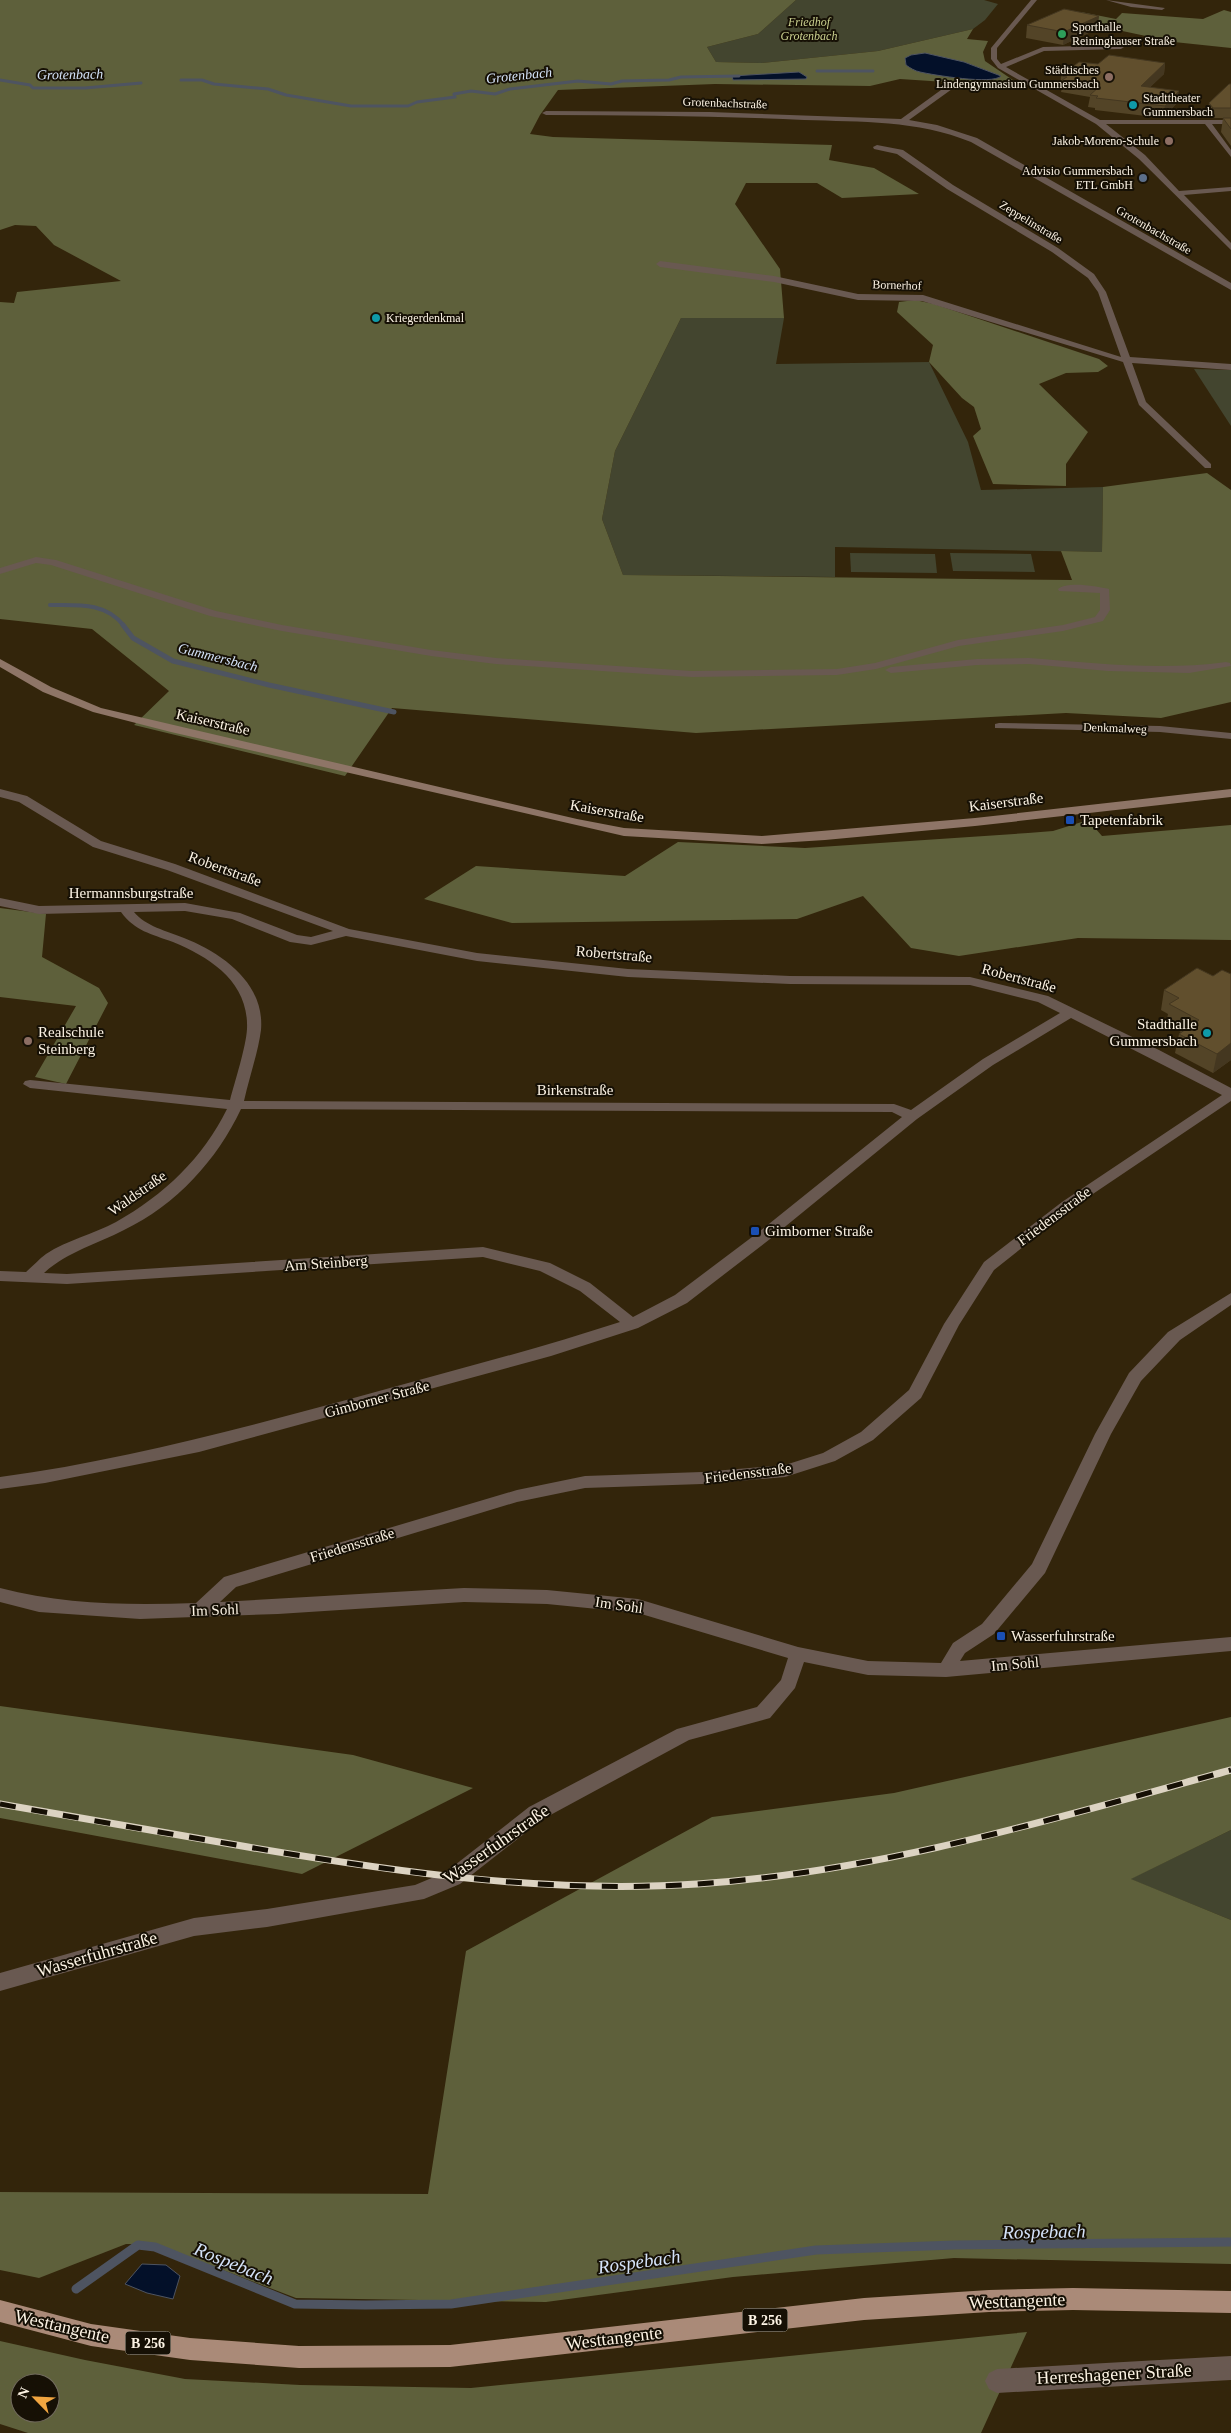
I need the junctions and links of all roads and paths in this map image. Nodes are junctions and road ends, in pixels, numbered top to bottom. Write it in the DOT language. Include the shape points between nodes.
graph roads {
  1 [pos="1034,0"];
  2 [pos="1109,0"];
  3 [pos="1162,8"];
  4 [pos="1122,47"];
  5 [pos="1000,67"];
  6 [pos="955,84"];
  7 [pos="546,113"];
  8 [pos="903,121"];
  9 [pos="1099,122"];
  10 [pos="1206,122"];
  11 [pos="1231,122"];
  12 [pos="877,148"];
  13 [pos="1231,155"];
  14 [pos="1231,189"];
  15 [pos="1178,193"];
  16 [pos="1231,248"];
  17 [pos="660,264"];
  18 [pos="1231,287"];
  19 [pos="1126,361"];
  20 [pos="1231,367"];
  21 [pos="1208,466"];
  22 [pos="0,571"];
  23 [pos="1063,589"];
  24 [pos="0,662"];
  25 [pos="1226,665"];
  26 [pos="837,672"];
  27 [pos="999,726"];
  28 [pos="1231,736"];
  29 [pos="0,793"];
  30 [pos="1231,793"];
  31 [pos="0,902"];
  32 [pos="126,910"];
  33 [pos="346,932"];
  34 [pos="1071,1012"];
  35 [pos="30,1084"];
  36 [pos="1231,1095"];
  37 [pos="236,1105"];
  38 [pos="912,1116"];
  39 [pos="0,1276"];
  40 [pos="29,1278"];
  41 [pos="1231,1298"];
  42 [pos="632,1324"];
  43 [pos="0,1483"];
  44 [pos="0,1595"];
  45 [pos="200,1610"];
  46 [pos="1231,1644"];
  47 [pos="798,1654"];
  48 [pos="946,1670"];
  49 [pos="0,1982"];
  50 [pos="1231,2302"];
  51 [pos="0,2311"];
  52 [pos="1231,2368"];
  53 [pos="997,2381"];
  1 -- 5 [label="street" via="994,48 994,59"];
  2 -- 3 [label="street"];
  4 -- 5 [label="street" via="1043,49"];
  5 -- 9 [label="street"];
  6 -- 8 [label="street"];
  7 -- 8 [label="street, Grotenbachstraße" via="679,112"];
  8 -- 18 [label="street, Grotenbachstraße" via="951,131 974,140"];
  9 -- 10 [label="street"];
  9 -- 15 [label="street" via="1142,157"];
  10 -- 11 [label="street"];
  10 -- 13 [label="street"];
  12 -- 19 [label="street, Zeppelinstraße" via="900,152 1091,276 1102,292"];
  14 -- 15 [label="street"];
  15 -- 16 [label="street"];
  17 -- 19 [label="street, Bornerhof" via="774,279 858,297 923,298"];
  19 -- 20 [label="street, Bornerhof"];
  19 -- 21 [label="street" via="1142,404"];
  22 -- 26 [label="street" via="36,560 52,562 214,614 412,650 496,661 692,674"];
  23 -- 26 [label="street" via="1105,591 1105,610 1099,619 1063,628 958,643 876,666"];
  24 -- 30 [label="street, Kaiserstraße" via="24,679 97,710 624,832 771,840 975,822"];
  25 -- 26 [label="street" via="1180,670 1029,661"];
  27 -- 28 [label="street, Denkmalweg" via="1160,729"];
  29 -- 33 [label="street, Robertstraße" via="23,799 97,844 170,867"];
  31 -- 32 [label="street, Hermannsburgstraße" via="39,910"];
  32 -- 33 [label="street, Hermannsburgstraße" via="185,907 213,911 311,941"];
  32 -- 37 [label="street, Waldstraße" via="136,923 193,946 228,967 249,996 254,1030"];
  33 -- 34 [label="street, Robertstraße" via="477,957 628,973 790,980 970,982 1043,999"];
  34 -- 36 [label="street, Robertstraße"];
  34 -- 38 [label="street, Gimborner Straße" via="988,1062"];
  35 -- 37 [label="street"];
  36 -- 45 [label="street, Friedensstraße" via="1067,1205 989,1266 952,1324 915,1394 867,1436 829,1457 785,1471 584,1482 517,1496 230,1582"];
  37 -- 38 [label="street, Birkenstraße" via="894,1108"];
  37 -- 40 [label="street, Waldstraße" via="223,1132 198,1166 163,1199 120,1226 52,1257"];
  38 -- 42 [label="street, Gimborner Straße" via="681,1299"];
  39 -- 40 [label="street, Am Steinberg"];
  40 -- 42 [label="street, Am Steinberg" via="186,1273 483,1252 545,1267 585,1287"];
  41 -- 48 [label="street" via="1174,1336 1135,1377 1039,1568 988,1629 959,1648"];
  42 -- 43 [label="street, Gimborner Straße" via="551,1350 208,1444"];
  44 -- 45 [label="street, Im Sohl" via="39,1605 140,1612"];
  45 -- 47 [label="street, Im Sohl" via="464,1595 547,1597 638,1606"];
  46 -- 48 [label="street, Im Sohl"];
  47 -- 48 [label="street, Im Sohl" via="868,1668"];
  47 -- 49 [label="street, Wasserfuhrstraße" via="789,1683 763,1714 684,1734 536,1812 444,1882 417,1893 194,1927"];
  50 -- 51 [label="main road, Westtangente / B 256" via="1073,2299 864,2309 450,2356 299,2357 190,2349 91,2335"];
  52 -- 53 [label="street, Herreshagener Straße"];
}
